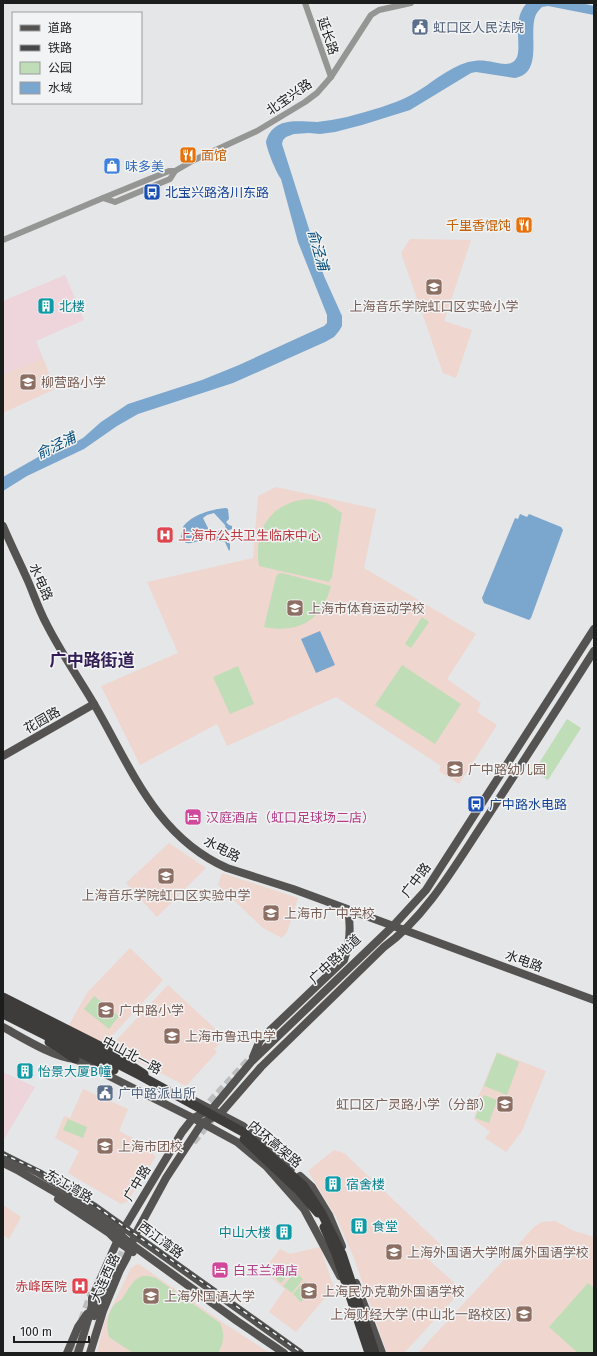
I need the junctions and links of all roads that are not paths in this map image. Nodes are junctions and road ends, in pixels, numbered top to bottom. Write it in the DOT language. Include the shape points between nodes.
graph roads {
  1 [pos="305,3"];
  2 [pos="411,3"];
  3 [pos="331,77"];
  4 [pos="3,240"];
  5 [pos="3,526"];
  6 [pos="594,629"];
  7 [pos="594,651"];
  8 [pos="94,704"];
  9 [pos="3,756"];
  10 [pos="348,910"];
  11 [pos="393,926"];
  12 [pos="404,930"];
  13 [pos="380,938"];
  14 [pos="3,997"];
  15 [pos="3,1000"];
  16 [pos="594,1000"];
  17 [pos="309,1001"];
  18 [pos="3,1005"];
  19 [pos="3,1014"];
  20 [pos="3,1019"];
  21 [pos="3,1027"];
  22 [pos="292,1037"];
  23 [pos="75,1059"];
  24 [pos="252,1061"];
  25 [pos="147,1076"];
  26 [pos="240,1086"];
  27 [pos="212,1109"];
  28 [pos="220,1114"];
  29 [pos="193,1118"];
  30 [pos="202,1123"];
  31 [pos="3,1155"];
  32 [pos="3,1163"];
  33 [pos="3,1169"];
  34 [pos="120,1235"];
  35 [pos="135,1235"];
  36 [pos="130,1247"];
  37 [pos="114,1270"];
  38 [pos="92,1306"];
  39 [pos="67,1353"];
  40 [pos="78,1353"];
  41 [pos="83,1353"];
  42 [pos="90,1353"];
  43 [pos="277,1353"];
  44 [pos="284,1353"];
  45 [pos="300,1353"];
  46 [pos="365,1353"];
  47 [pos="369,1353"];
  48 [pos="375,1353"];
  49 [pos="382,1353"];
  1 -- 3 [label="street, 延长路"];
  2 -- 3 [label="street, 北宝兴路" via="379,10 371,15"];
  3 -- 4 [label="street, 北宝兴路" via="311,98 266,126 175,171 169,171"];
  5 -- 8 [label="main road, 水电路" via="45,622"];
  6 -- 11 [label="main road, 广中路" via="426,890"];
  7 -- 12 [label="main road, 广中路" via="438,891"];
  8 -- 9 [label="main road, 花园路"];
  8 -- 10 [label="main road, 水电路" via="146,797 168,825 190,845 227,868"];
  10 -- 11 [label="main road, 水电路"];
  10 -- 24 [label="main road" via="350,932 344,960 260,1040"];
  11 -- 12 [label="main road, 水电路"];
  11 -- 13 [label="main road, 广中路"];
  12 -- 16 [label="main road, 水电路"];
  12 -- 22 [label="main road, 广中路"];
  13 -- 17 [label="main road, 广中路地道" via="373,940"];
  13 -- 24 [label="main road, 广中路"];
  14 -- 25 [label="highway" via="104,1048"];
  15 -- 25 [label="main road, 中山北一路"];
  18 -- 48 [label="highway, 内环高架路, bridge" via="243,1132 303,1185 321,1212 342,1254"];
  19 -- 47 [label="highway, 内环高架路, bridge" via="149,1087 244,1139 298,1190 318,1213 336,1254"];
  20 -- 23 [label="highway" via="58,1047"];
  21 -- 23 [label="main road" via="42,1048"];
  22 -- 26 [label="main road" via="270,1053"];
  22 -- 28 [label="main road, 广中路" via="261,1067"];
  23 -- 29 [label="main road"];
  24 -- 27 [label="main road, 广中路"];
  25 -- 27 [label="main road, 中山北一路"];
  27 -- 28 [label="main road, 中山北一路"];
  27 -- 29 [label="main road"];
  28 -- 30 [label="main road"];
  28 -- 49 [label="main road, 中山北一路" via="243,1126 312,1187 329,1215 348,1260"];
  29 -- 30 [label="main road"];
  29 -- 34 [label="main road, 广中路"];
  30 -- 35 [label="main road, 广中路" via="166,1178"];
  30 -- 46 [label="main road" via="237,1142 267,1167 304,1209 339,1273"];
  31 -- 34 [label="main road, 西江湾路" via="77,1195"];
  32 -- 34 [label="main road, 东江湾路" via="73,1201"];
  33 -- 34 [label="main road, 东江湾路" via="71,1207 110,1233"];
  34 -- 35 [label="main road, 西江湾路"];
  34 -- 36 [label="main road"];
  34 -- 38 [label="main road, 大连西路" via="92,1298"];
  35 -- 36 [label="main road, 大连西路"];
  35 -- 45 [label="main road, 西江湾路"];
  36 -- 42 [label="main road, 大连西路" via="103,1311"];
  36 -- 43 [label="main road"];
  36 -- 44 [label="main road"];
  37 -- 41 [label="main road" via="95,1312"];
  38 -- 39 [label="main road" via="78,1327"];
  38 -- 40 [label="main road, 大连西路"];
}
